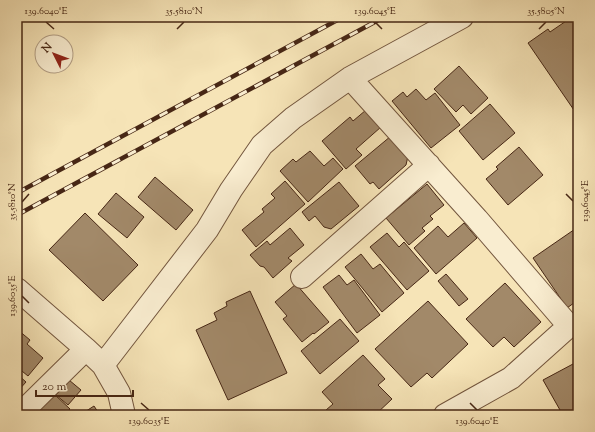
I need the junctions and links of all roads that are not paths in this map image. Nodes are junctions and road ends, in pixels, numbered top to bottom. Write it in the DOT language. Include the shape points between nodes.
graph roads {
  1 [pos="462,17"];
  2 [pos="350,78"];
  3 [pos="429,165"];
  4 [pos="302,277"];
  5 [pos="17,289"];
  6 [pos="573,325"];
  7 [pos="86,349"];
  8 [pos="103,365"];
  9 [pos="19,415"];
  10 [pos="124,415"];
  11 [pos="446,415"];
  1 -- 2 [label="street"];
  2 -- 3 [label="street"];
  2 -- 8 [label="street" via="293,118 262,145 207,230"];
  3 -- 4 [label="street"];
  3 -- 6 [label="street"];
  5 -- 7 [label="street"];
  6 -- 11 [label="street" via="511,378"];
  7 -- 8 [label="street"];
  7 -- 9 [label="street"];
  8 -- 10 [label="street" via="119,393"];
}
